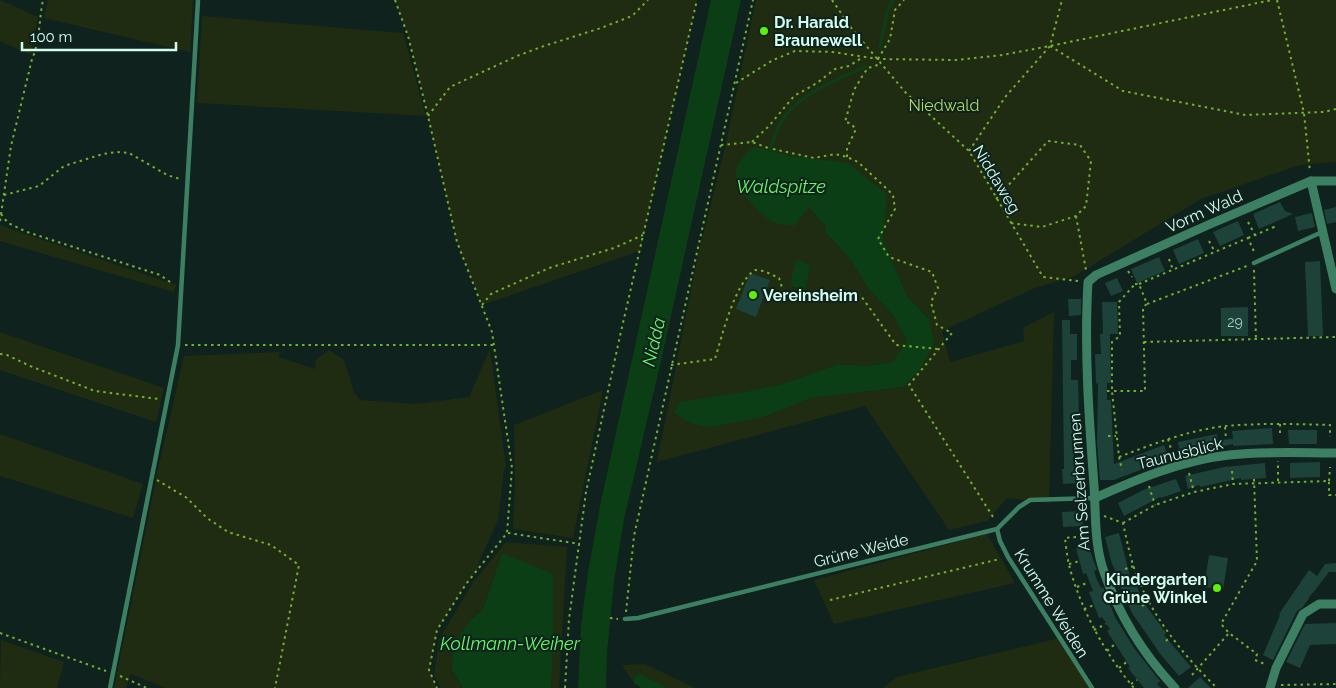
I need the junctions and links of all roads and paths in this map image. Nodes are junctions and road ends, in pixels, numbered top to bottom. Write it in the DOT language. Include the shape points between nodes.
graph roads {
  1 [pos="43,0"];
  2 [pos="198,0"];
  3 [pos="395,0"];
  4 [pos="648,0"];
  5 [pos="697,0"];
  6 [pos="753,0"];
  7 [pos="832,0"];
  8 [pos="904,0"];
  9 [pos="1062,0"];
  10 [pos="1272,0"];
  11 [pos="1276,0"];
  12 [pos="1050,46"];
  13 [pos="864,57"];
  14 [pos="878,59"];
  15 [pos="882,64"];
  16 [pos="735,83"];
  17 [pos="1336,109"];
  18 [pos="1304,113"];
  19 [pos="428,116"];
  20 [pos="752,142"];
  21 [pos="722,145"];
  22 [pos="768,148"];
  23 [pos="773,149"];
  24 [pos="969,151"];
  25 [pos="847,157"];
  26 [pos="187,180"];
  27 [pos="1336,180"];
  28 [pos="1311,182"];
  29 [pos="4,195"];
  30 [pos="996,199"];
  31 [pos="2,214"];
  32 [pos="1076,216"];
  33 [pos="0,221"];
  34 [pos="1248,222"];
  35 [pos="1010,223"];
  36 [pos="1273,223"];
  37 [pos="1322,232"];
  38 [pos="643,235"];
  39 [pos="1255,235"];
  40 [pos="1248,238"];
  41 [pos="1232,240"];
  42 [pos="1209,241"];
  43 [pos="1234,244"];
  44 [pos="1215,252"];
  45 [pos="1192,258"];
  46 [pos="1169,260"];
  47 [pos="1193,262"];
  48 [pos="1256,262"];
  49 [pos="1173,270"];
  50 [pos="1088,282"];
  51 [pos="1139,284"];
  52 [pos="1336,288"];
  53 [pos="181,289"];
  54 [pos="1147,304"];
  55 [pos="482,305"];
  56 [pos="1336,337"];
  57 [pos="1256,340"];
  58 [pos="1144,342"];
  59 [pos="178,345"];
  60 [pos="494,345"];
  61 [pos="938,349"];
  62 [pos="0,354"];
  63 [pos="671,365"];
  64 [pos="1107,391"];
  65 [pos="1112,391"];
  66 [pos="167,400"];
  67 [pos="1280,423"];
  68 [pos="1261,424"];
  69 [pos="1303,424"];
  70 [pos="1242,425"];
  71 [pos="1224,426"];
  72 [pos="1261,429"];
  73 [pos="1206,430"];
  74 [pos="1243,430"];
  75 [pos="1303,430"];
  76 [pos="1187,434"];
  77 [pos="1108,436"];
  78 [pos="1116,436"];
  79 [pos="1207,436"];
  80 [pos="1280,436"];
  81 [pos="1330,437"];
  82 [pos="1168,438"];
  83 [pos="1226,439"];
  84 [pos="1188,440"];
  85 [pos="1153,444"];
  86 [pos="1154,449"];
  87 [pos="1134,451"];
  88 [pos="1172,452"];
  89 [pos="1336,452"];
  90 [pos="1136,456"];
  91 [pos="1119,457"];
  92 [pos="1278,463"];
  93 [pos="1330,467"];
  94 [pos="153,469"];
  95 [pos="1122,470"];
  96 [pos="1232,471"];
  97 [pos="1189,475"];
  98 [pos="1305,478"];
  99 [pos="1254,479"];
  100 [pos="1329,481"];
  101 [pos="1278,482"];
  102 [pos="1305,482"];
  103 [pos="1254,483"];
  104 [pos="1213,484"];
  105 [pos="1232,484"];
  106 [pos="1149,488"];
  107 [pos="1214,488"];
  108 [pos="1194,492"];
  109 [pos="1174,494"];
  110 [pos="1336,495"];
  111 [pos="1095,498"];
  112 [pos="1175,499"];
  113 [pos="1155,505"];
  114 [pos="1136,509"];
  115 [pos="1139,514"];
  116 [pos="1095,523"];
  117 [pos="1123,524"];
  118 [pos="998,528"];
  119 [pos="507,532"];
  120 [pos="1076,537"];
  121 [pos="580,544"];
  122 [pos="1128,544"];
  123 [pos="1123,547"];
  124 [pos="1008,557"];
  125 [pos="1080,561"];
  126 [pos="1069,564"];
  127 [pos="1134,566"];
  128 [pos="1125,569"];
  129 [pos="1089,582"];
  130 [pos="1142,586"];
  131 [pos="1077,587"];
  132 [pos="1138,588"];
  133 [pos="830,600"];
  134 [pos="1149,602"];
  135 [pos="1336,604"];
  136 [pos="1094,605"];
  137 [pos="1142,606"];
  138 [pos="1084,609"];
  139 [pos="625,619"];
  140 [pos="1160,619"];
  141 [pos="1157,621"];
  142 [pos="1106,624"];
  143 [pos="1094,630"];
  144 [pos="0,633"];
  145 [pos="1229,633"];
  146 [pos="1171,636"];
  147 [pos="1166,641"];
  148 [pos="1115,644"];
  149 [pos="1107,651"];
  150 [pos="1184,653"];
  151 [pos="1182,656"];
  152 [pos="1129,660"];
  153 [pos="1119,668"];
  154 [pos="1276,668"];
  155 [pos="1197,669"];
  156 [pos="113,674"];
  157 [pos="1192,675"];
  158 [pos="1138,680"];
  159 [pos="1212,683"];
  160 [pos="1131,684"];
  161 [pos="1336,684"];
  162 [pos="1209,686"];
  163 [pos="1270,687"];
  164 [pos="110,688"];
  165 [pos="147,688"];
  166 [pos="275,688"];
  167 [pos="437,688"];
  168 [pos="566,688"];
  169 [pos="1092,688"];
  170 [pos="1134,688"];
  171 [pos="1175,688"];
  172 [pos="1217,688"];
  1 -- 29 [label="path" via="37,48 11,146"];
  2 -- 26 [label="lane"];
  3 -- 19 [label="path" via="408,36"];
  4 -- 19 [label="path" via="632,16 517,56 450,88"];
  5 -- 38 [label="path"];
  6 -- 16 [label="path"];
  7 -- 14 [label="path, Niddaweg"];
  8 -- 14 [label="path" via="895,10 890,39"];
  9 -- 12 [label="path"];
  10 -- 12 [label="path"];
  11 -- 18 [label="path"];
  12 -- 14 [label="path" via="957,60"];
  12 -- 18 [label="path" via="1123,91 1245,115"];
  12 -- 24 [label="path" via="1006,96"];
  13 -- 14 [label="path"];
  13 -- 16 [label="path" via="794,51 772,60"];
  13 -- 20 [label="path" via="836,69 794,96"];
  14 -- 15 [label="path, Niddaweg"];
  15 -- 24 [label="path, Niddaweg" via="906,93"];
  15 -- 25 [label="path" via="868,68 854,90 844,122 856,129 847,148"];
  16 -- 21 [label="path"];
  17 -- 18 [label="path"];
  18 -- 28 [label="path"];
  19 -- 55 [label="path" via="457,242"];
  20 -- 21 [label="path"];
  20 -- 22 [label="path"];
  21 -- 63 [label="path"];
  23 -- 25 [label="path" via="814,158 835,154"];
  24 -- 30 [label="path, Niddaweg"];
  25 -- 61 [label="path" via="858,162 893,195 895,210 878,239 889,257 932,272 938,288 931,302 937,325 952,333"];
  26 -- 29 [label="path" via="167,175 129,153 117,152 64,166 39,186"];
  26 -- 53 [label="lane"];
  27 -- 28 [label="street, Vorm Wald"];
  28 -- 37 [label="street"];
  28 -- 50 [label="street, Vorm Wald" via="1096,275"];
  29 -- 31 [label="path"];
  30 -- 32 [label="path" via="1048,140 1080,145 1091,161 1086,206"];
  30 -- 35 [label="path, Niddaweg"];
  31 -- 33 [label="path"];
  31 -- 53 [label="path" via="8,223 27,232 160,275"];
  32 -- 35 [label="path" via="1042,227"];
  32 -- 50 [label="path"];
  34 -- 39 [label="path"];
  35 -- 50 [label="path, Niddaweg" via="1043,277"];
  36 -- 39 [label="path" via="1274,227"];
  37 -- 48 [label="lane"];
  37 -- 52 [label="street"];
  38 -- 55 [label="path" via="614,248 549,268 491,294"];
  38 -- 121 [label="path" via="586,492"];
  39 -- 40 [label="path"];
  40 -- 43 [label="path"];
  40 -- 48 [label="path"];
  41 -- 43 [label="path"];
  42 -- 44 [label="path"];
  43 -- 44 [label="path"];
  44 -- 47 [label="path"];
  45 -- 47 [label="path"];
  46 -- 49 [label="path"];
  47 -- 49 [label="path"];
  48 -- 54 [label="path"];
  48 -- 57 [label="path"];
  49 -- 51 [label="path"];
  50 -- 111 [label="street, Am Selzerbrunnen" via="1088,391"];
  51 -- 54 [label="path"];
  51 -- 65 [label="path" via="1135,284 1119,302 1120,336 1111,342"];
  53 -- 59 [label="lane"];
  54 -- 58 [label="path" via="1144,307"];
  55 -- 60 [label="path"];
  56 -- 57 [label="path"];
  57 -- 58 [label="path"];
  58 -- 65 [label="path" via="1145,391"];
  59 -- 60 [label="path"];
  59 -- 66 [label="lane"];
  60 -- 119 [label="path" via="512,468"];
  61 -- 63 [label="path" via="896,345 861,296 843,292 810,299 784,294 779,278 755,270 744,279 715,359"];
  61 -- 118 [label="path" via="909,385"];
  62 -- 66 [label="path" via="7,354 95,391"];
  63 -- 139 [label="path" via="634,536"];
  64 -- 65 [label="path"];
  65 -- 78 [label="path"];
  66 -- 94 [label="lane"];
  67 -- 68 [label="path"];
  67 -- 69 [label="path"];
  67 -- 80 [label="path"];
  68 -- 70 [label="path"];
  68 -- 72 [label="path"];
  69 -- 75 [label="path"];
  69 -- 81 [label="path" via="1330,425"];
  70 -- 71 [label="path"];
  70 -- 74 [label="path"];
  71 -- 73 [label="path"];
  71 -- 83 [label="path"];
  73 -- 76 [label="path"];
  73 -- 79 [label="path"];
  76 -- 82 [label="path"];
  76 -- 84 [label="path"];
  77 -- 78 [label="path"];
  78 -- 91 [label="path"];
  82 -- 85 [label="path"];
  82 -- 88 [label="path"];
  85 -- 86 [label="path"];
  85 -- 87 [label="path"];
  87 -- 90 [label="path"];
  87 -- 91 [label="path"];
  89 -- 111 [label="street, Taunusblick" via="1228,455 1145,477"];
  91 -- 95 [label="path"];
  92 -- 101 [label="path"];
  93 -- 100 [label="path"];
  94 -- 156 [label="lane"];
  94 -- 166 [label="path" via="155,478 187,498 207,518 228,532 271,546 299,565"];
  96 -- 105 [label="path"];
  97 -- 108 [label="path"];
  98 -- 102 [label="path"];
  99 -- 103 [label="path"];
  100 -- 102 [label="path"];
  100 -- 110 [label="path" via="1329,495"];
  101 -- 102 [label="path"];
  101 -- 103 [label="path"];
  103 -- 105 [label="path"];
  103 -- 145 [label="path" via="1257,562 1221,624"];
  104 -- 107 [label="path"];
  105 -- 107 [label="path"];
  106 -- 113 [label="path"];
  107 -- 108 [label="path"];
  108 -- 112 [label="path"];
  109 -- 112 [label="path"];
  111 -- 116 [label="street, Am Selzerbrunnen"];
  111 -- 118 [label="lane" via="1030,500 1018,507"];
  112 -- 113 [label="path"];
  113 -- 115 [label="path"];
  114 -- 115 [label="path"];
  115 -- 117 [label="path"];
  116 -- 117 [label="path" via="1103,515"];
  116 -- 171 [label="street, Am Selzerbrunnen" via="1103,570 1119,611"];
  117 -- 122 [label="path"];
  118 -- 124 [label="lane, Krumme Weiden"];
  118 -- 139 [label="lane, Grüne Weide"];
  119 -- 121 [label="path"];
  119 -- 167 [label="path" via="466,584 437,630 429,670"];
  120 -- 126 [label="path" via="1065,538"];
  121 -- 168 [label="path" via="569,619"];
  122 -- 123 [label="path"];
  122 -- 127 [label="path"];
  124 -- 133 [label="path"];
  124 -- 169 [label="lane, Krumme Weiden"];
  125 -- 126 [label="path"];
  126 -- 131 [label="path"];
  127 -- 128 [label="path"];
  127 -- 130 [label="path"];
  129 -- 131 [label="path"];
  130 -- 132 [label="path"];
  130 -- 134 [label="path"];
  131 -- 138 [label="path"];
  134 -- 137 [label="path"];
  134 -- 140 [label="path"];
  135 -- 154 [label="street" via="1319,604 1304,614"];
  136 -- 138 [label="path"];
  138 -- 143 [label="path"];
  140 -- 141 [label="path"];
  140 -- 146 [label="path"];
  142 -- 143 [label="path"];
  143 -- 149 [label="path"];
  144 -- 156 [label="path"];
  145 -- 154 [label="path" via="1257,654 1255,660"];
  145 -- 155 [label="path"];
  146 -- 147 [label="path"];
  146 -- 150 [label="path"];
  148 -- 149 [label="path"];
  149 -- 153 [label="path"];
  150 -- 151 [label="path"];
  150 -- 155 [label="path"];
  152 -- 153 [label="path"];
  153 -- 160 [label="path"];
  154 -- 163 [label="street"];
  155 -- 157 [label="path"];
  155 -- 159 [label="path"];
  156 -- 164 [label="lane"];
  156 -- 165 [label="path"];
  158 -- 160 [label="path"];
  159 -- 162 [label="path"];
  159 -- 172 [label="path"];
  160 -- 170 [label="path"];
  161 -- 163 [label="path"];
}
